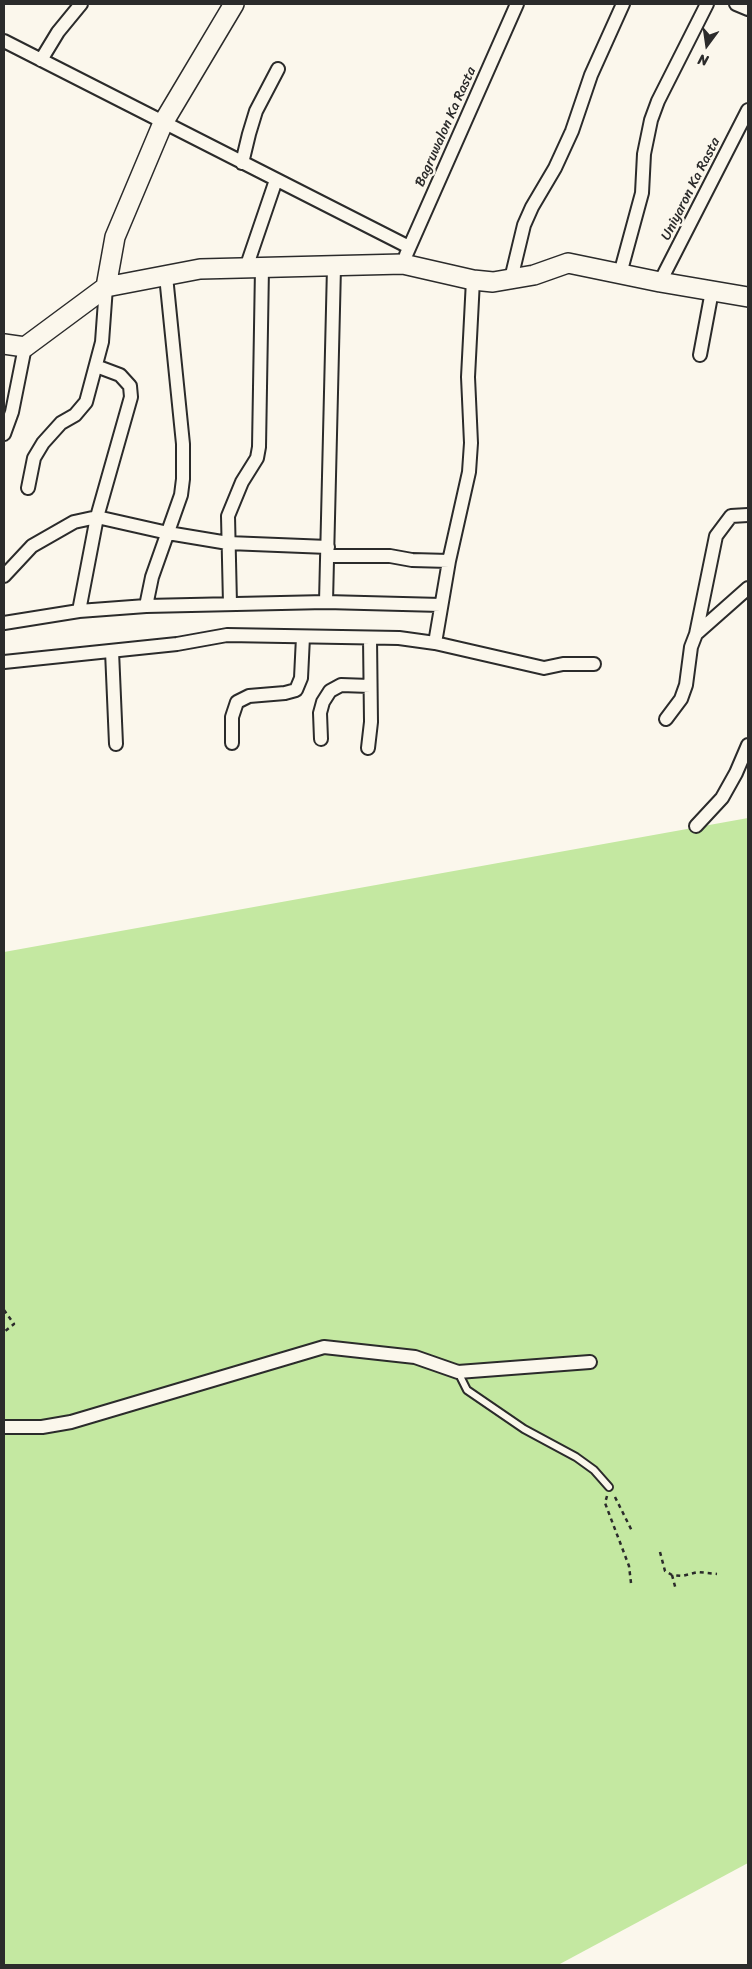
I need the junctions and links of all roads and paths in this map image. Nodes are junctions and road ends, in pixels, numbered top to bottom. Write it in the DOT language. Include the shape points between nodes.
graph roads {
  1 [pos="81,4"];
  2 [pos="234,4"];
  3 [pos="517,4"];
  4 [pos="623,4"];
  5 [pos="707,4"];
  6 [pos="736,4"];
  7 [pos="748,9"];
  8 [pos="4,41"];
  9 [pos="41,60"];
  10 [pos="278,69"];
  11 [pos="748,110"];
  12 [pos="163,123"];
  13 [pos="242,163"];
  14 [pos="276,180"];
  15 [pos="406,256"];
  16 [pos="334,267"];
  17 [pos="254,268"];
  18 [pos="620,274"];
  19 [pos="166,276"];
  20 [pos="511,279"];
  21 [pos="473,280"];
  22 [pos="660,282"];
  23 [pos="106,287"];
  24 [pos="712,291"];
  25 [pos="748,296"];
  26 [pos="4,344"];
  27 [pos="25,347"];
  28 [pos="700,355"];
  29 [pos="96,366"];
  30 [pos="4,434"];
  31 [pos="28,488"];
  32 [pos="748,515"];
  33 [pos="97,517"];
  34 [pos="168,533"];
  35 [pos="228,543"];
  36 [pos="328,552"];
  37 [pos="449,560"];
  38 [pos="4,576"];
  39 [pos="748,588"];
  40 [pos="326,602"];
  41 [pos="230,604"];
  42 [pos="441,605"];
  43 [pos="146,606"];
  44 [pos="79,611"];
  45 [pos="4,622"];
  46 [pos="696,634"];
  47 [pos="303,636"];
  48 [pos="370,638"];
  49 [pos="435,643"];
  50 [pos="112,650"];
  51 [pos="4,662"];
  52 [pos="594,664"];
  53 [pos="370,686"];
  54 [pos="666,719"];
  55 [pos="321,739"];
  56 [pos="232,743"];
  57 [pos="116,744"];
  58 [pos="748,745"];
  59 [pos="368,748"];
  60 [pos="696,826"];
  61 [pos="4,1310"];
  62 [pos="4,1332"];
  63 [pos="590,1362"];
  64 [pos="458,1372"];
  65 [pos="4,1427"];
  66 [pos="609,1487"];
  67 [pos="632,1530"];
  68 [pos="660,1552"];
  69 [pos="717,1574"];
  70 [pos="672,1575"];
  71 [pos="631,1583"];
  72 [pos="676,1590"];
  1 -- 9 [label="street"];
  2 -- 12 [label="street"];
  3 -- 15 [label="street, Bagruwalon Ka Rasta"];
  4 -- 20 [label="street" via="591,75 572,131 524,226"];
  5 -- 18 [label="street" via="651,120 644,154 642,193"];
  6 -- 7 [label="street"];
  8 -- 9 [label="street"];
  9 -- 12 [label="street"];
  10 -- 13 [label="street" via="256,111"];
  11 -- 22 [label="street, Uniyaron Ka Rasta"];
  12 -- 13 [label="street"];
  12 -- 23 [label="street" via="115,237"];
  13 -- 14 [label="street"];
  14 -- 15 [label="street"];
  14 -- 17 [label="street"];
  15 -- 16 [label="street"];
  15 -- 21 [label="street"];
  16 -- 17 [label="street"];
  16 -- 36 [label="street"];
  17 -- 19 [label="street" via="200,269"];
  17 -- 35 [label="street" via="258,447 256,458 228,516"];
  18 -- 20 [label="street" via="568,264"];
  18 -- 22 [label="street"];
  19 -- 23 [label="street"];
  19 -- 34 [label="street" via="183,444 181,496"];
  20 -- 21 [label="street" via="493,282"];
  21 -- 37 [label="street" via="468,377 471,442"];
  22 -- 24 [label="street"];
  23 -- 27 [label="street"];
  23 -- 29 [label="street" via="102,342"];
  24 -- 25 [label="street"];
  24 -- 28 [label="street"];
  26 -- 27 [label="street"];
  27 -- 30 [label="street" via="12,412"];
  29 -- 31 [label="street" via="86,402 76,415 61,423 34,458"];
  29 -- 33 [label="street" via="120,375 130,386 131,398"];
  32 -- 46 [label="street" via="731,516 716,536"];
  33 -- 34 [label="street"];
  33 -- 38 [label="street" via="74,522 32,546"];
  33 -- 44 [label="street"];
  34 -- 35 [label="street"];
  34 -- 43 [label="street" via="152,576"];
  35 -- 36 [label="street"];
  35 -- 41 [label="street"];
  36 -- 37 [label="street"];
  36 -- 40 [label="street"];
  37 -- 42 [label="street"];
  39 -- 46 [label="street"];
  40 -- 41 [label="street"];
  40 -- 42 [label="street"];
  41 -- 43 [label="street"];
  42 -- 49 [label="street"];
  43 -- 44 [label="street"];
  44 -- 45 [label="street"];
  46 -- 54 [label="street" via="686,685 681,699"];
  47 -- 48 [label="street"];
  47 -- 50 [label="street" via="227,635"];
  47 -- 56 [label="street" via="302,678 296,690 249,696 237,702 232,717"];
  48 -- 49 [label="street"];
  48 -- 53 [label="street"];
  49 -- 52 [label="street" via="544,668"];
  50 -- 51 [label="street"];
  50 -- 57 [label="street"];
  53 -- 55 [label="street" via="341,685 330,691 320,713"];
  53 -- 59 [label="street"];
  58 -- 60 [label="street" via="722,798"];
  61 -- 62 [label="path" via="14,1324"];
  63 -- 64 [label="street"];
  64 -- 65 [label="street" via="415,1357 324,1347 72,1422 42,1427"];
  64 -- 66 [label="lane" via="467,1390 524,1429 576,1457"];
  66 -- 67 [label="path"];
  66 -- 71 [label="path" via="605,1503 629,1566"];
  68 -- 70 [label="path" via="665,1571"];
  69 -- 70 [label="path"];
  70 -- 72 [label="path"];
}
